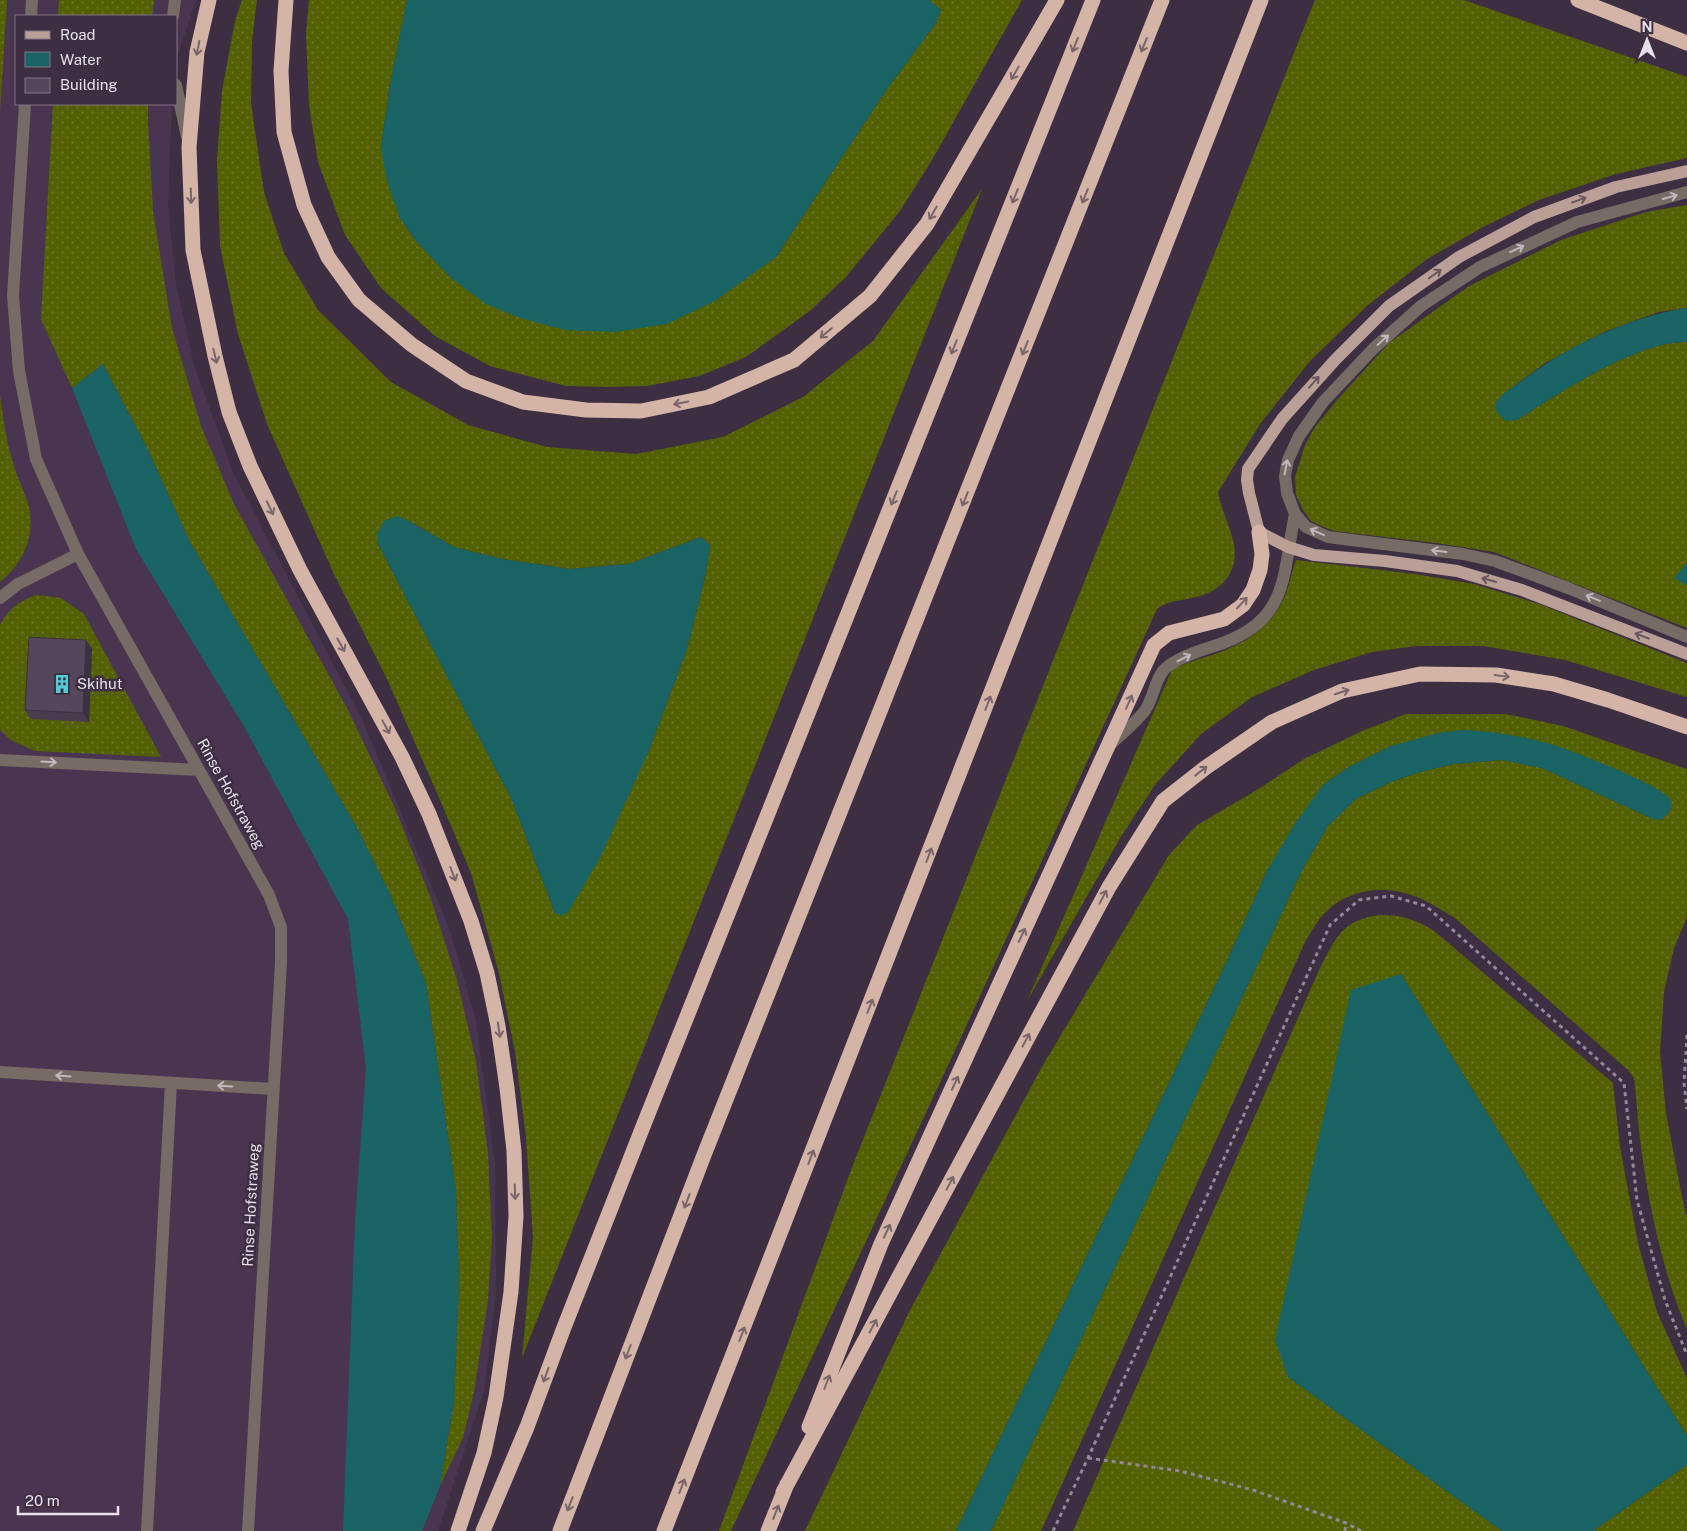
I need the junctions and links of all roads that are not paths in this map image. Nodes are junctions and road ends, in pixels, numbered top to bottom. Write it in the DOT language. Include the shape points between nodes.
graph roads {
  1 [pos="32,0"];
  2 [pos="175,0"];
  3 [pos="209,0"];
  4 [pos="286,0"];
  5 [pos="1057,0"];
  6 [pos="1093,0"];
  7 [pos="1162,0"];
  8 [pos="1261,0"];
  9 [pos="1578,0"];
  10 [pos="31,15"];
  11 [pos="173,15"];
  12 [pos="1687,43"];
  13 [pos="178,95"];
  14 [pos="25,105"];
  15 [pos="189,147"];
  16 [pos="1687,171"];
  17 [pos="1687,192"];
  18 [pos="1295,514"];
  19 [pos="1259,532"];
  20 [pos="1288,547"];
  21 [pos="78,554"];
  22 [pos="0,598"];
  23 [pos="1687,637"];
  24 [pos="1687,654"];
  25 [pos="1687,727"];
  26 [pos="1109,746"];
  27 [pos="0,760"];
  28 [pos="199,770"];
  29 [pos="0,1072"];
  30 [pos="171,1084"];
  31 [pos="274,1089"];
  32 [pos="783,1492"];
  33 [pos="147,1531"];
  34 [pos="248,1531"];
  35 [pos="458,1531"];
  36 [pos="483,1531"];
  37 [pos="560,1531"];
  38 [pos="664,1531"];
  39 [pos="768,1531"];
  1 -- 10 [label="lane"];
  2 -- 11 [label="lane"];
  3 -- 15 [label="highway, one-way" via="196,52"];
  5 -- 4 [label="highway, one-way" via="927,224 870,296 794,360 709,397 641,411 586,410 523,402 466,381 412,345 359,300 328,257 304,205 284,132 281,71"];
  6 -- 36 [label="highway, one-way"];
  7 -- 37 [label="highway, one-way" via="708,1146"];
  38 -- 8 [label="highway, one-way"];
  9 -- 12 [label="highway"];
  13 -- 15 [label="lane"];
  14 -- 21 [label="lane, Rinse Hofstraweg" via="13,296 19,371 36,459"];
  15 -- 35 [label="highway, one-way" via="193,250 229,412 250,466 300,570 402,757 429,814 471,921 498,1026 514,1151 516,1216 512,1292 484,1453"];
  19 -- 16 [label="main road, one-way" via="1249,493 1248,469 1282,418 1389,306 1459,257 1534,217 1616,187"];
  18 -- 17 [label="lane, one-way" via="1285,476 1299,436 1323,402 1373,349 1421,306 1480,267 1577,222"];
  18 -- 20 [label="lane"];
  23 -- 18 [label="lane, one-way" via="1495,561 1328,537 1306,527"];
  19 -- 20 [label="main road"];
  26 -- 19 [label="highway, one-way" via="1154,645 1169,633 1224,618 1243,605 1260,570"];
  24 -- 20 [label="main road, one-way" via="1522,590 1457,571 1314,555"];
  26 -- 20 [label="lane, one-way" via="1146,710 1163,671 1196,652 1252,630 1268,615 1280,591"];
  21 -- 22 [label="lane" via="18,584"];
  21 -- 28 [label="lane, Rinse Hofstraweg"];
  32 -- 25 [label="highway, one-way" via="1109,887 1163,801 1272,722 1342,691 1420,674 1496,675 1554,684"];
  32 -- 26 [label="highway, one-way" via="881,1244"];
  27 -- 28 [label="lane, one-way"];
  28 -- 31 [label="lane, Rinse Hofstraweg" via="269,895 281,927"];
  30 -- 29 [label="lane, one-way"];
  31 -- 30 [label="lane, one-way"];
  30 -- 33 [label="lane"];
  31 -- 34 [label="lane, Rinse Hofstraweg"];
  39 -- 32 [label="highway, one-way"];
}
